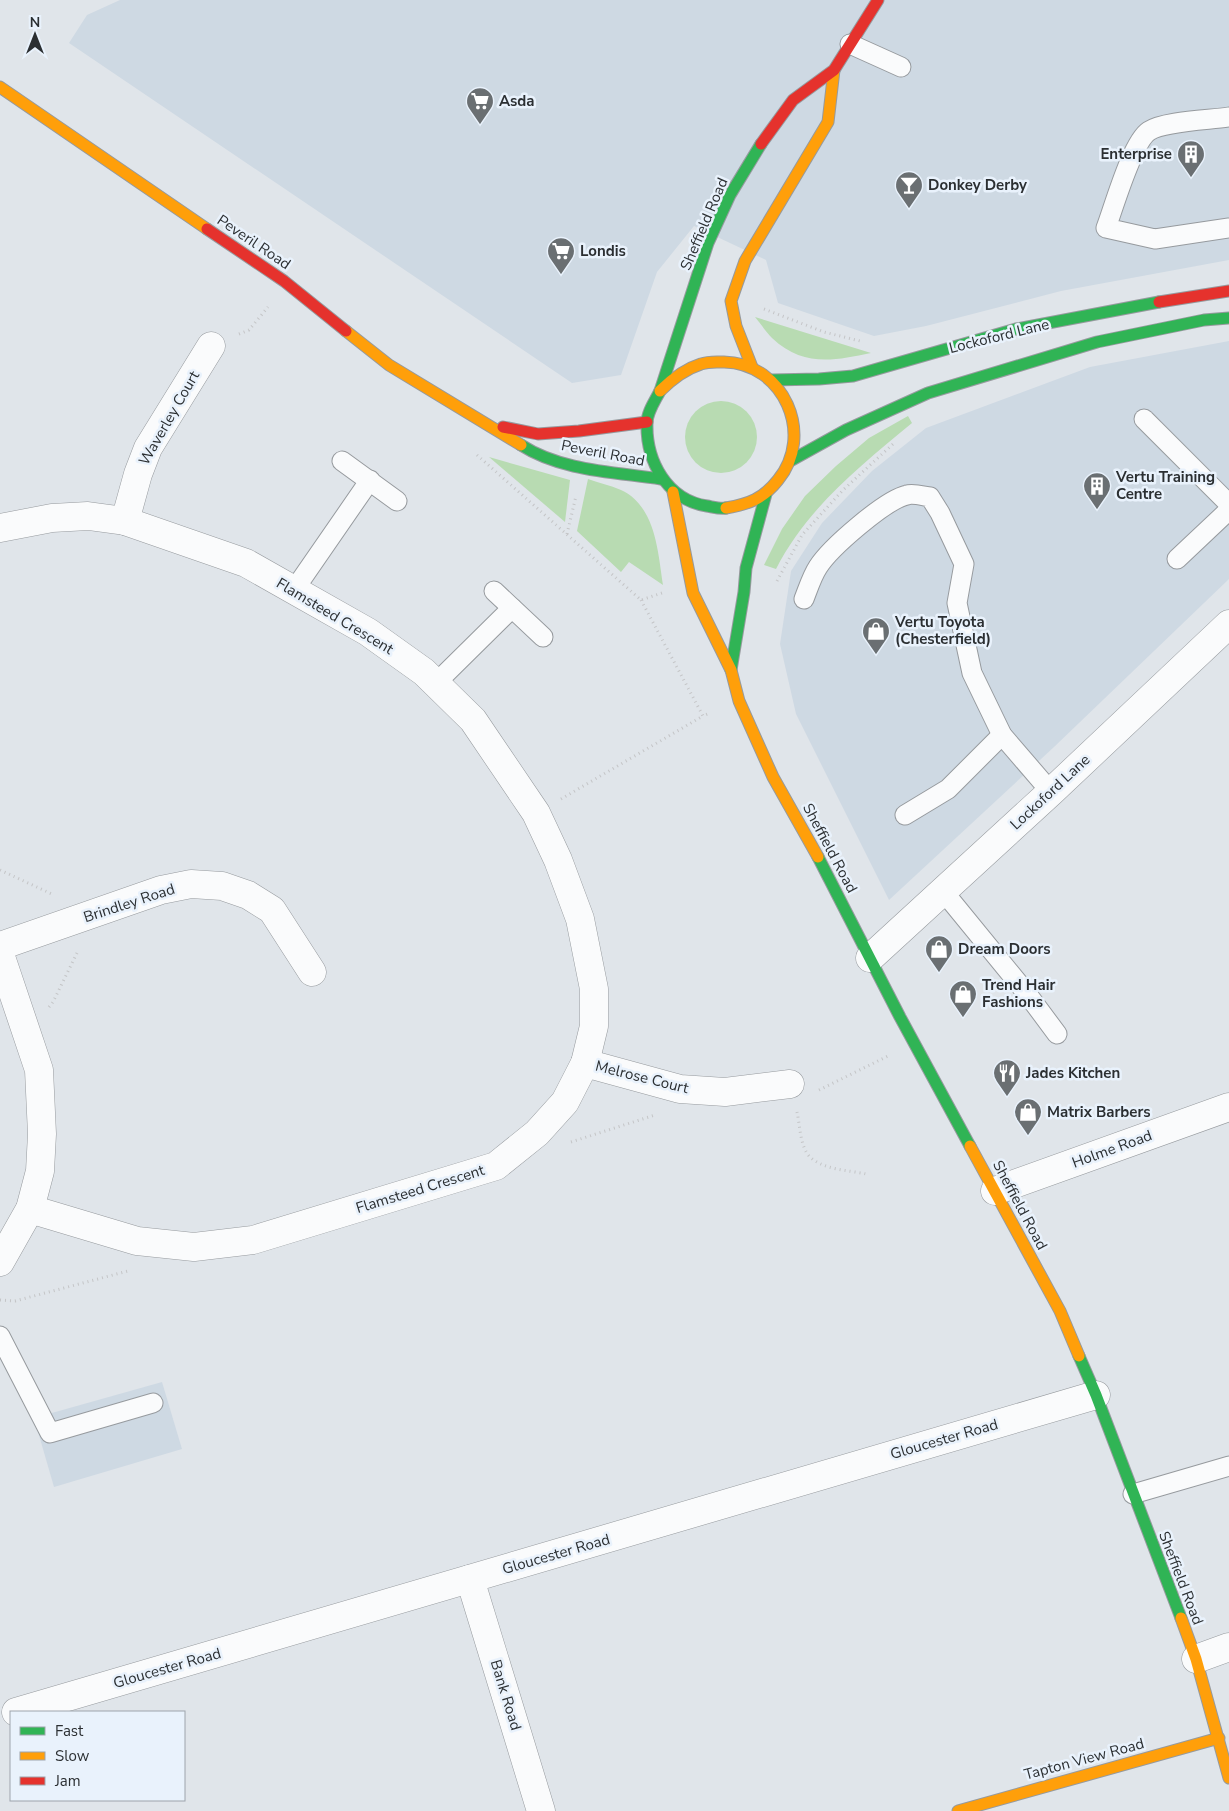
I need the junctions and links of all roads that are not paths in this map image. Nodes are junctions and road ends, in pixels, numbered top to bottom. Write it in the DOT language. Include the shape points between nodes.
graph roads {
  1 [pos="878,0"];
  2 [pos="850,44"];
  3 [pos="902,67"];
  4 [pos="834,70"];
  5 [pos="0,87"];
  6 [pos="1229,117"];
  7 [pos="1229,228"];
  8 [pos="1229,291"];
  9 [pos="1229,318"];
  10 [pos="211,346"];
  11 [pos="752,367"];
  12 [pos="771,380"];
  13 [pos="660,391"];
  14 [pos="1144,419"];
  15 [pos="647,422"];
  16 [pos="489,424"];
  17 [pos="342,461"];
  18 [pos="790,461"];
  19 [pos="661,479"];
  20 [pos="370,480"];
  21 [pos="674,492"];
  22 [pos="766,494"];
  23 [pos="397,501"];
  24 [pos="1229,504"];
  25 [pos="1229,510"];
  26 [pos="125,520"];
  27 [pos="0,528"];
  28 [pos="1177,559"];
  29 [pos="294,590"];
  30 [pos="494,590"];
  31 [pos="804,599"];
  32 [pos="512,608"];
  33 [pos="1229,624"];
  34 [pos="543,638"];
  35 [pos="731,670"];
  36 [pos="436,683"];
  37 [pos="1002,735"];
  38 [pos="1051,792"];
  39 [pos="905,815"];
  40 [pos="944,891"];
  41 [pos="0,946"];
  42 [pos="0,954"];
  43 [pos="870,958"];
  44 [pos="312,972"];
  45 [pos="1057,1034"];
  46 [pos="585,1062"];
  47 [pos="792,1093"];
  48 [pos="1229,1107"];
  49 [pos="995,1191"];
  50 [pos="30,1209"];
  51 [pos="0,1262"];
  52 [pos="0,1336"];
  53 [pos="1096,1395"];
  54 [pos="153,1403"];
  55 [pos="1229,1466"];
  56 [pos="1133,1494"];
  57 [pos="470,1580"];
  58 [pos="1229,1648"];
  59 [pos="1196,1659"];
  60 [pos="19,1711"];
  61 [pos="1219,1738"];
  62 [pos="1229,1778"];
  63 [pos="541,1811"];
  64 [pos="958,1811"];
  1 -- 2 [label="main road, Sheffield Road"];
  2 -- 3 [label="lane"];
  2 -- 4 [label="main road, Sheffield Road"];
  4 -- 11 [label="main road, Sheffield Road" via="828,122 745,261 731,301 736,326"];
  4 -- 13 [label="main road, Sheffield Road" via="793,100 766,136 730,195 708,243"];
  5 -- 16 [label="main road, Peveril Road" via="284,281 389,365"];
  6 -- 7 [label="lane" via="1161,126 1148,131 1135,150 1106,228 1155,239"];
  8 -- 12 [label="main road, Lockoford Lane" via="1016,329 853,376"];
  9 -- 18 [label="main road" via="1096,342 928,394 846,430"];
  10 -- 26 [label="street, Waverley Court" via="148,448"];
  11 -- 12 [label="main road, Sheffield Road"];
  11 -- 13 [label="main road, Sheffield Road" via="727,361 702,363 678,374"];
  12 -- 18 [label="main road, Sheffield Road" via="791,409 795,426 795,444"];
  13 -- 15 [label="main road, Sheffield Road"];
  14 -- 24 [label="lane"];
  15 -- 16 [label="main road, Peveril Road" via="538,434"];
  15 -- 19 [label="main road, Sheffield Road" via="648,452"];
  16 -- 19 [label="main road, Peveril Road" via="533,453 576,466"];
  17 -- 20 [label="lane"];
  18 -- 22 [label="main road, Sheffield Road"];
  19 -- 21 [label="main road, Sheffield Road"];
  20 -- 23 [label="lane"];
  20 -- 29 [label="lane"];
  21 -- 22 [label="main road, Sheffield Road" via="695,504 720,509 744,506"];
  21 -- 35 [label="main road, Sheffield Road" via="693,593"];
  22 -- 35 [label="main road, Sheffield Road" via="746,568"];
  25 -- 28 [label="lane"];
  26 -- 27 [label="street, Flamsteed Crescent" via="88,516 52,518"];
  26 -- 29 [label="street, Flamsteed Crescent" via="246,563"];
  29 -- 36 [label="street, Flamsteed Crescent" via="368,632"];
  30 -- 32 [label="lane"];
  31 -- 37 [label="lane" via="818,567 844,538 868,518 908,494 930,496 964,564 957,603 972,673"];
  32 -- 34 [label="lane"];
  32 -- 36 [label="lane"];
  33 -- 38 [label="street, Lockoford Lane"];
  35 -- 43 [label="main road, Sheffield Road" via="739,701 773,777"];
  36 -- 46 [label="street, Flamsteed Crescent" via="473,720 536,813 558,860 580,919 594,989 594,1026"];
  37 -- 38 [label="lane"];
  37 -- 39 [label="lane" via="948,789"];
  38 -- 40 [label="street, Lockoford Lane"];
  40 -- 43 [label="street, Lockoford Lane"];
  40 -- 45 [label="lane"];
  41 -- 44 [label="street, Brindley Road" via="161,890 192,884 222,886 248,895 272,910"];
  42 -- 50 [label="street" via="39,1070 40,1172"];
  43 -- 49 [label="main road, Sheffield Road"];
  46 -- 47 [label="street, Melrose Court" via="680,1089"];
  46 -- 50 [label="street, Flamsteed Crescent" via="565,1102 537,1133 496,1166 253,1240 194,1247 137,1241"];
  48 -- 49 [label="street, Holme Road"];
  49 -- 53 [label="main road, Sheffield Road" via="1060,1311"];
  50 -- 51 [label="street"];
  52 -- 54 [label="lane" via="50,1433"];
  53 -- 56 [label="main road, Sheffield Road"];
  53 -- 57 [label="street, Gloucester Road"];
  55 -- 56 [label="lane"];
  56 -- 59 [label="main road, Sheffield Road"];
  57 -- 60 [label="street, Gloucester Road"];
  57 -- 63 [label="street, Bank Road"];
  58 -- 59 [label="street"];
  59 -- 61 [label="main road, Sheffield Road"];
  61 -- 62 [label="main road, Sheffield Road"];
  61 -- 64 [label="main road, Tapton View Road"];
}
